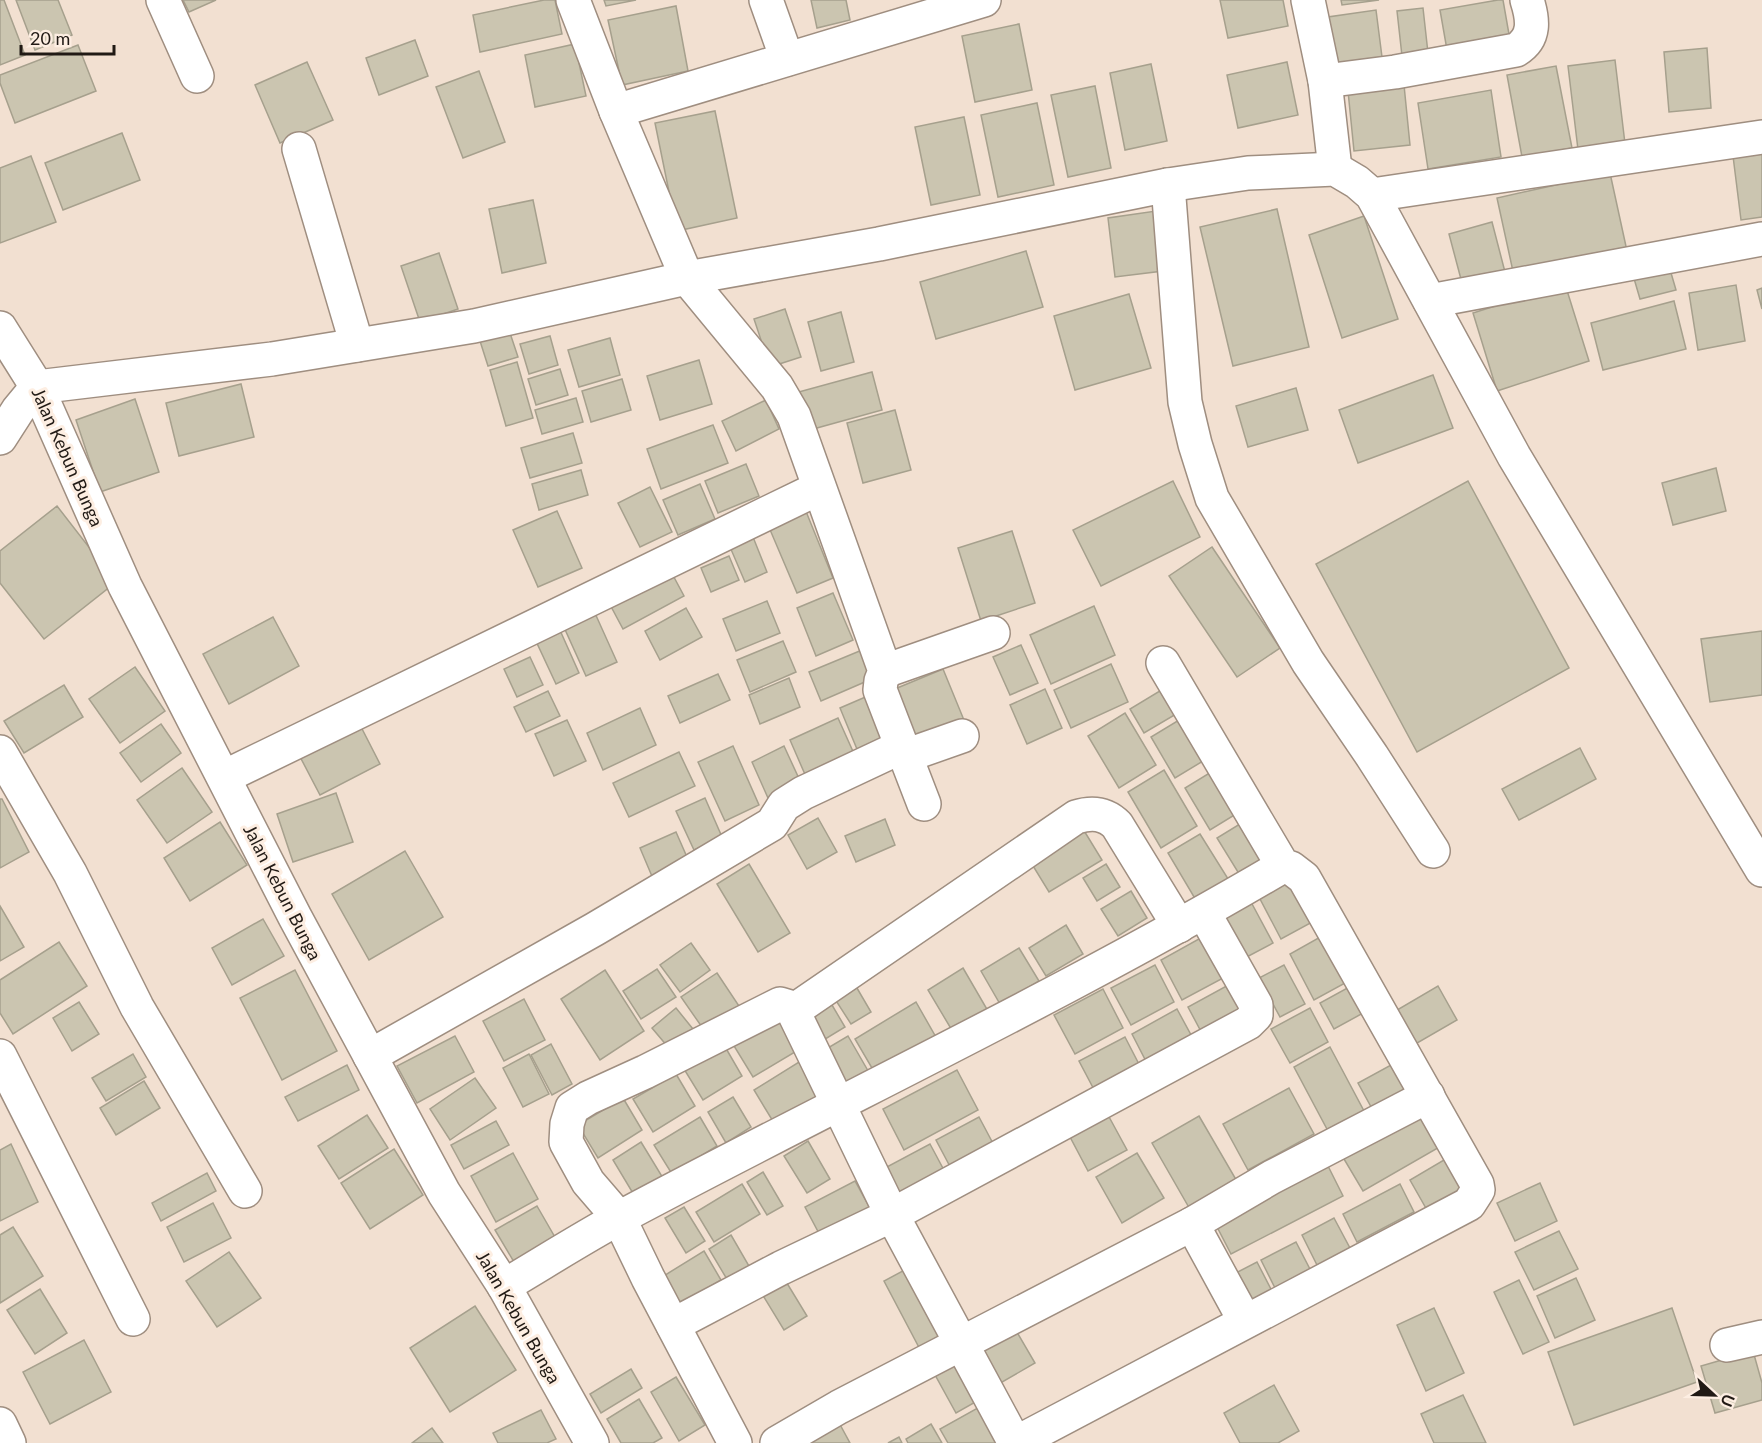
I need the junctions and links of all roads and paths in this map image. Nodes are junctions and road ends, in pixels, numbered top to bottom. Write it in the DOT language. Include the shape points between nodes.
graph roads {
  1 [pos="163,0"];
  2 [pos="573,0"];
  3 [pos="766,0"];
  4 [pos="984,0"];
  5 [pos="1308,0"];
  6 [pos="1527,0"];
  7 [pos="787,59"];
  8 [pos="197,76"];
  9 [pos="1325,81"];
  10 [pos="616,111"];
  11 [pos="1762,137"];
  12 [pos="299,148"];
  13 [pos="1335,169"];
  14 [pos="1168,185"];
  15 [pos="1372,195"];
  16 [pos="1762,239"];
  17 [pos="687,278"];
  18 [pos="1430,301"];
  19 [pos="357,345"];
  20 [pos="5,346"];
  21 [pos="37,387"];
  22 [pos="0,438"];
  23 [pos="819,488"];
  24 [pos="993,633"];
  25 [pos="1163,663"];
  26 [pos="885,671"];
  27 [pos="962,736"];
  28 [pos="0,752"];
  29 [pos="903,752"];
  30 [pos="224,777"];
  31 [pos="924,804"];
  32 [pos="1433,851"];
  33 [pos="1283,866"];
  34 [pos="1762,870"];
  35 [pos="1192,919"];
  36 [pos="793,1011"];
  37 [pos="0,1056"];
  38 [pos="370,1056"];
  39 [pos="1428,1096"];
  40 [pos="838,1106"];
  41 [pos="244,1191"];
  42 [pos="892,1215"];
  43 [pos="619,1218"];
  44 [pos="1192,1224"];
  45 [pos="504,1286"];
  46 [pos="133,1319"];
  47 [pos="1245,1321"];
  48 [pos="673,1325"];
  49 [pos="1762,1337"];
  50 [pos="1727,1344"];
  51 [pos="962,1345"];
  52 [pos="0,1424"];
  53 [pos="589,1442"];
  54 [pos="9,1443"];
  55 [pos="735,1443"];
  56 [pos="777,1443"];
  57 [pos="1015,1443"];
  1 -- 8 [label="street"];
  2 -- 10 [label="street"];
  3 -- 7 [label="street"];
  4 -- 7 [label="street"];
  5 -- 9 [label="street"];
  6 -- 9 [label="street" via="1532,30 1524,46 1516,50"];
  7 -- 10 [label="street"];
  9 -- 13 [label="street"];
  10 -- 17 [label="street"];
  11 -- 15 [label="street"];
  12 -- 19 [label="street"];
  13 -- 14 [label="street" via="1248,173"];
  13 -- 15 [label="street"];
  14 -- 17 [label="street" via="879,244"];
  14 -- 32 [label="street" via="1185,402 1212,498 1308,662"];
  15 -- 18 [label="street"];
  16 -- 18 [label="street"];
  17 -- 19 [label="street" via="474,326"];
  17 -- 23 [label="street" via="777,387 794,416"];
  18 -- 34 [label="street" via="1514,456"];
  19 -- 21 [label="street"];
  20 -- 21 [label="street, Jalan Kebun Bunga"];
  21 -- 22 [label="street"];
  21 -- 30 [label="street, Jalan Kebun Bunga" via="125,586"];
  23 -- 26 [label="street"];
  23 -- 30 [label="street"];
  24 -- 26 [label="street"];
  25 -- 33 [label="street"];
  26 -- 29 [label="street" via="880,690"];
  27 -- 29 [label="street"];
  28 -- 41 [label="street" via="70,873 136,1007"];
  29 -- 31 [label="street"];
  29 -- 38 [label="street" via="803,793 784,805 772,824"];
  30 -- 38 [label="street, Jalan Kebun Bunga"];
  33 -- 35 [label="street"];
  33 -- 39 [label="street" via="1304,878"];
  35 -- 36 [label="street" via="1117,825 1109,817 1089,813 1076,818"];
  35 -- 40 [label="street"];
  35 -- 42 [label="street" via="1254,1000 1257,1009 1253,1019"];
  36 -- 40 [label="street"];
  36 -- 43 [label="street" via="780,1004 572,1108 566,1142 588,1182"];
  37 -- 46 [label="street"];
  38 -- 45 [label="street, Jalan Kebun Bunga" via="444,1193"];
  39 -- 44 [label="street" via="1272,1177"];
  39 -- 47 [label="street" via="1477,1184 1474,1199"];
  40 -- 42 [label="street"];
  40 -- 43 [label="street"];
  42 -- 48 [label="street"];
  42 -- 51 [label="street"];
  43 -- 45 [label="street"];
  43 -- 48 [label="street"];
  44 -- 47 [label="street"];
  44 -- 51 [label="street"];
  45 -- 53 [label="street, Jalan Kebun Bunga"];
  47 -- 57 [label="street"];
  48 -- 55 [label="street"];
  49 -- 50 [label="street"];
  51 -- 56 [label="street"];
  51 -- 57 [label="street"];
  52 -- 54 [label="street"];
}
